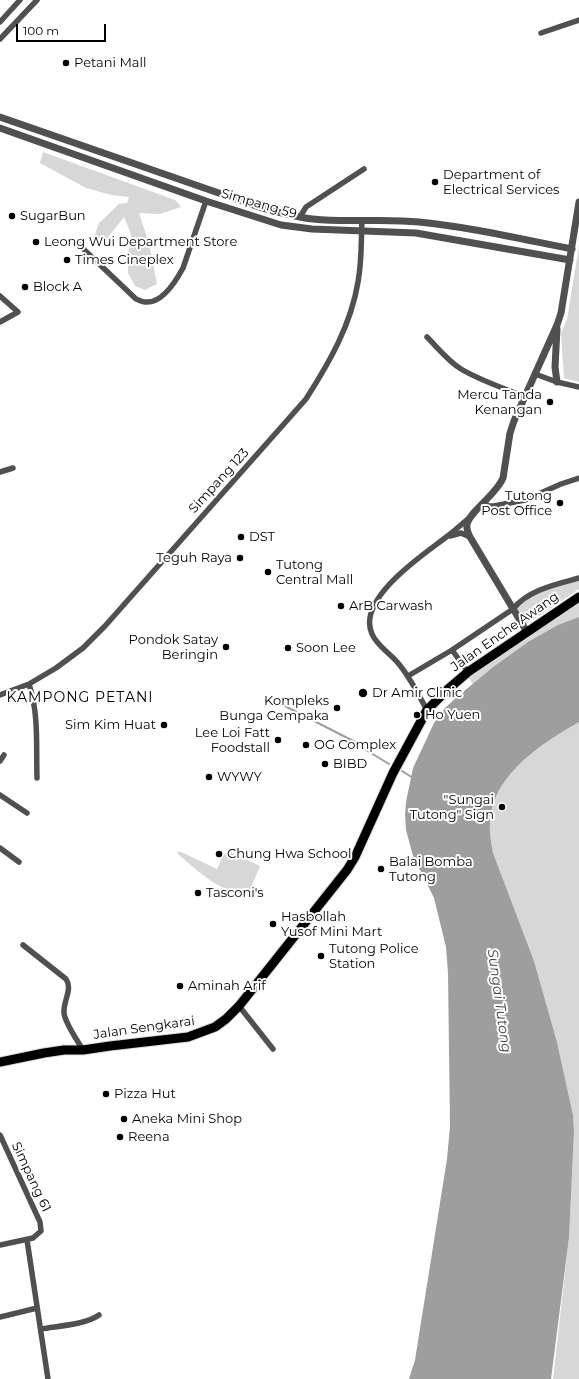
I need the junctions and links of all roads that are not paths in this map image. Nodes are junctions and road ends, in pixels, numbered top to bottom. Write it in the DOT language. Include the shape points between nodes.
graph roads {
  1 [pos="20,0"];
  2 [pos="36,0"];
  3 [pos="579,20"];
  4 [pos="0,22"];
  5 [pos="541,33"];
  6 [pos="0,39"];
  7 [pos="0,117"];
  8 [pos="0,128"];
  9 [pos="364,169"];
  10 [pos="206,200"];
  11 [pos="579,202"];
  12 [pos="300,217"];
  13 [pos="362,220"];
  14 [pos="362,231"];
  15 [pos="76,242"];
  16 [pos="572,249"];
  17 [pos="570,260"];
  18 [pos="0,296"];
  19 [pos="0,322"];
  20 [pos="557,325"];
  21 [pos="427,338"];
  22 [pos="535,374"];
  23 [pos="557,382"];
  24 [pos="579,387"];
  25 [pos="525,397"];
  26 [pos="13,468"];
  27 [pos="0,472"];
  28 [pos="579,478"];
  29 [pos="484,503"];
  30 [pos="475,513"];
  31 [pos="470,537"];
  32 [pos="446,538"];
  33 [pos="579,578"];
  34 [pos="579,597"];
  35 [pos="512,609"];
  36 [pos="527,632"];
  37 [pos="452,650"];
  38 [pos="468,672"];
  39 [pos="408,676"];
  40 [pos="29,684"];
  41 [pos="0,695"];
  42 [pos="427,710"];
  43 [pos="4,755"];
  44 [pos="0,761"];
  45 [pos="37,778"];
  46 [pos="0,795"];
  47 [pos="27,813"];
  48 [pos="0,848"];
  49 [pos="355,857"];
  50 [pos="19,862"];
  51 [pos="23,945"];
  52 [pos="240,1006"];
  53 [pos="83,1050"];
  54 [pos="273,1050"];
  55 [pos="0,1062"];
  56 [pos="0,1136"];
  57 [pos="28,1240"];
  58 [pos="0,1245"];
  59 [pos="38,1308"];
  60 [pos="98,1314"];
  61 [pos="0,1317"];
  62 [pos="40,1329"];
  63 [pos="48,1379"];
  1 -- 4 [label="street"];
  2 -- 6 [label="street"];
  3 -- 5 [label="street"];
  7 -- 12 [label="street, Simpang 59" via="259,207"];
  8 -- 10 [label="street, Simpang 59"];
  9 -- 12 [label="street, Simpang 59" via="306,207"];
  10 -- 14 [label="street, Simpang 59" via="281,225"];
  10 -- 15 [label="street" via="179,276 166,292 151,302 136,299"];
  11 -- 16 [label="street"];
  12 -- 13 [label="street, Simpang 59"];
  13 -- 14 [label="street, Simpang 123"];
  13 -- 16 [label="street, Simpang 59" via="449,226"];
  14 -- 17 [label="street, Simpang 59" via="416,233"];
  14 -- 40 [label="street, Simpang 123" via="358,282 348,318 330,360 306,399 105,626 83,648"];
  16 -- 17 [label="street"];
  17 -- 20 [label="street"];
  18 -- 19 [label="street" via="18,312"];
  20 -- 22 [label="street"];
  20 -- 23 [label="street"];
  21 -- 25 [label="street" via="461,369"];
  22 -- 23 [label="street"];
  22 -- 25 [label="street"];
  23 -- 24 [label="street"];
  25 -- 29 [label="street" via="510,433 503,478"];
  26 -- 27 [label="street"];
  28 -- 29 [label="street" via="525,500 494,506"];
  29 -- 30 [label="street"];
  30 -- 31 [label="street" via="468,524"];
  30 -- 32 [label="street"];
  31 -- 32 [label="street" via="461,532"];
  31 -- 35 [label="street"];
  32 -- 39 [label="street" via="398,574 377,602 370,618 373,637"];
  33 -- 35 [label="street" via="548,587 518,602"];
  34 -- 36 [label="main road, Jalan Enche Awang"];
  35 -- 36 [label="street"];
  35 -- 37 [label="street"];
  36 -- 38 [label="main road, Jalan Enche Awang"];
  37 -- 38 [label="street"];
  37 -- 39 [label="street"];
  38 -- 42 [label="main road, Jalan Enche Awang"];
  39 -- 42 [label="street"];
  40 -- 41 [label="street, Simpang 123"];
  40 -- 45 [label="street" via="36,716"];
  42 -- 49 [label="main road, Jalan Enche Awang" via="394,770"];
  43 -- 44 [label="street"];
  46 -- 47 [label="street"];
  48 -- 50 [label="street"];
  49 -- 52 [label="main road, Jalan Sengkarai" via="335,887"];
  51 -- 53 [label="street" via="69,983 64,1013"];
  52 -- 53 [label="main road, Jalan Sengkarai" via="215,1027 188,1037"];
  52 -- 54 [label="street"];
  53 -- 55 [label="main road, Jalan Sengkarai" via="64,1050"];
  56 -- 57 [label="street, Simpang 61" via="40,1222 41,1231"];
  57 -- 58 [label="street"];
  57 -- 59 [label="street"];
  59 -- 61 [label="street"];
  59 -- 62 [label="street"];
  60 -- 62 [label="street" via="94,1318"];
  62 -- 63 [label="street"];
}
